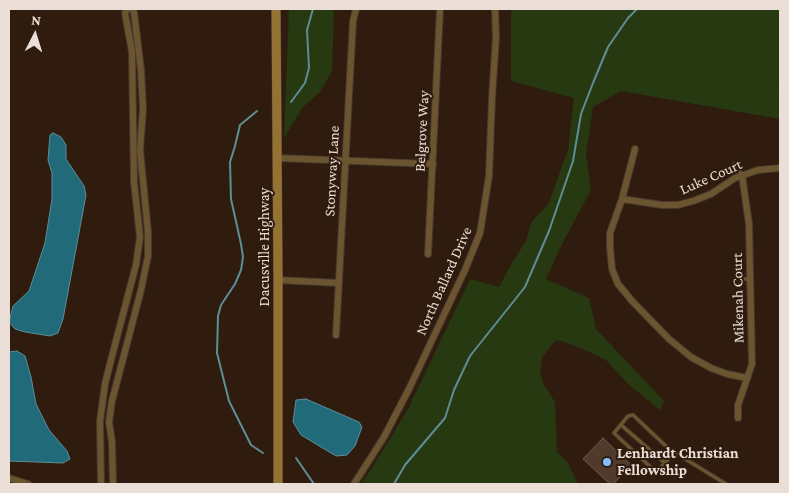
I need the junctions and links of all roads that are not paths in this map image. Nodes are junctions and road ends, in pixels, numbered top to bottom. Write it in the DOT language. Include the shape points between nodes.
graph roads {
  1 [pos="127,9"];
  2 [pos="132,9"];
  3 [pos="276,9"];
  4 [pos="356,9"];
  5 [pos="440,9"];
  6 [pos="495,9"];
  7 [pos="132,52"];
  8 [pos="140,52"];
  9 [pos="132,70"];
  10 [pos="142,70"];
  11 [pos="132,109"];
  12 [pos="143,109"];
  13 [pos="635,149"];
  14 [pos="277,158"];
  15 [pos="345,160"];
  16 [pos="433,164"];
  17 [pos="734,164"];
  18 [pos="780,168"];
  19 [pos="742,175"];
  20 [pos="144,191"];
  21 [pos="135,192"];
  22 [pos="622,199"];
  23 [pos="147,218"];
  24 [pos="138,219"];
  25 [pos="428,254"];
  26 [pos="135,268"];
  27 [pos="145,271"];
  28 [pos="736,279"];
  29 [pos="751,279"];
  30 [pos="278,280"];
  31 [pos="339,283"];
  32 [pos="126,305"];
  33 [pos="136,309"];
  34 [pos="336,335"];
  35 [pos="747,378"];
  36 [pos="106,380"];
  37 [pos="116,384"];
  38 [pos="738,418"];
  39 [pos="100,421"];
  40 [pos="109,422"];
  41 [pos="621,425"];
  42 [pos="674,452"];
  43 [pos="665,463"];
  44 [pos="9,478"];
  45 [pos="28,484"];
  46 [pos="101,484"];
  47 [pos="113,484"];
  48 [pos="278,484"];
  49 [pos="354,484"];
  50 [pos="726,484"];
  1 -- 7 [label="street"];
  2 -- 8 [label="street"];
  3 -- 14 [label="main road, Dacusville Highway"];
  4 -- 15 [label="street, Stonyway Lane"];
  5 -- 16 [label="street, Belgrove Way"];
  6 -- 49 [label="street, North Ballard Drive" via="489,176 480,233 409,389"];
  7 -- 8 [label="street"];
  7 -- 9 [label="street"];
  8 -- 10 [label="street"];
  9 -- 10 [label="street"];
  9 -- 11 [label="street"];
  10 -- 12 [label="street"];
  11 -- 12 [label="street"];
  11 -- 21 [label="street"];
  12 -- 20 [label="street" via="140,150"];
  13 -- 22 [label="street"];
  14 -- 15 [label="street"];
  14 -- 30 [label="main road, Dacusville Highway"];
  15 -- 16 [label="street"];
  15 -- 31 [label="street, Stonyway Lane"];
  16 -- 25 [label="street, Belgrove Way"];
  17 -- 19 [label="lane"];
  18 -- 19 [label="street, Luke Court"];
  19 -- 22 [label="street, Luke Court" via="711,194 678,205"];
  19 -- 29 [label="street, Mikenah Court" via="749,224"];
  20 -- 21 [label="street"];
  20 -- 23 [label="street"];
  21 -- 24 [label="street"];
  22 -- 35 [label="street" via="610,233 612,269 618,284 669,339 691,357 711,368"];
  23 -- 24 [label="street"];
  23 -- 27 [label="street"];
  24 -- 26 [label="street" via="140,237"];
  26 -- 27 [label="street"];
  26 -- 32 [label="street"];
  27 -- 33 [label="street"];
  28 -- 29 [label="lane"];
  29 -- 35 [label="street, Mikenah Court" via="752,364"];
  30 -- 31 [label="street"];
  30 -- 48 [label="main road, Dacusville Highway"];
  31 -- 34 [label="street, Stonyway Lane"];
  32 -- 33 [label="street"];
  32 -- 36 [label="street"];
  33 -- 37 [label="street"];
  35 -- 38 [label="street, Mikenah Court" via="738,405"];
  36 -- 37 [label="street"];
  36 -- 39 [label="street"];
  37 -- 40 [label="street"];
  39 -- 40 [label="street"];
  39 -- 46 [label="street"];
  40 -- 47 [label="street"];
  41 -- 42 [label="lane" via="633,415"];
  41 -- 43 [label="lane"];
  41 -- 43 [label="lane" via="614,433 656,472"];
  42 -- 43 [label="lane"];
  42 -- 50 [label="lane"];
  44 -- 45 [label="street"];
}
